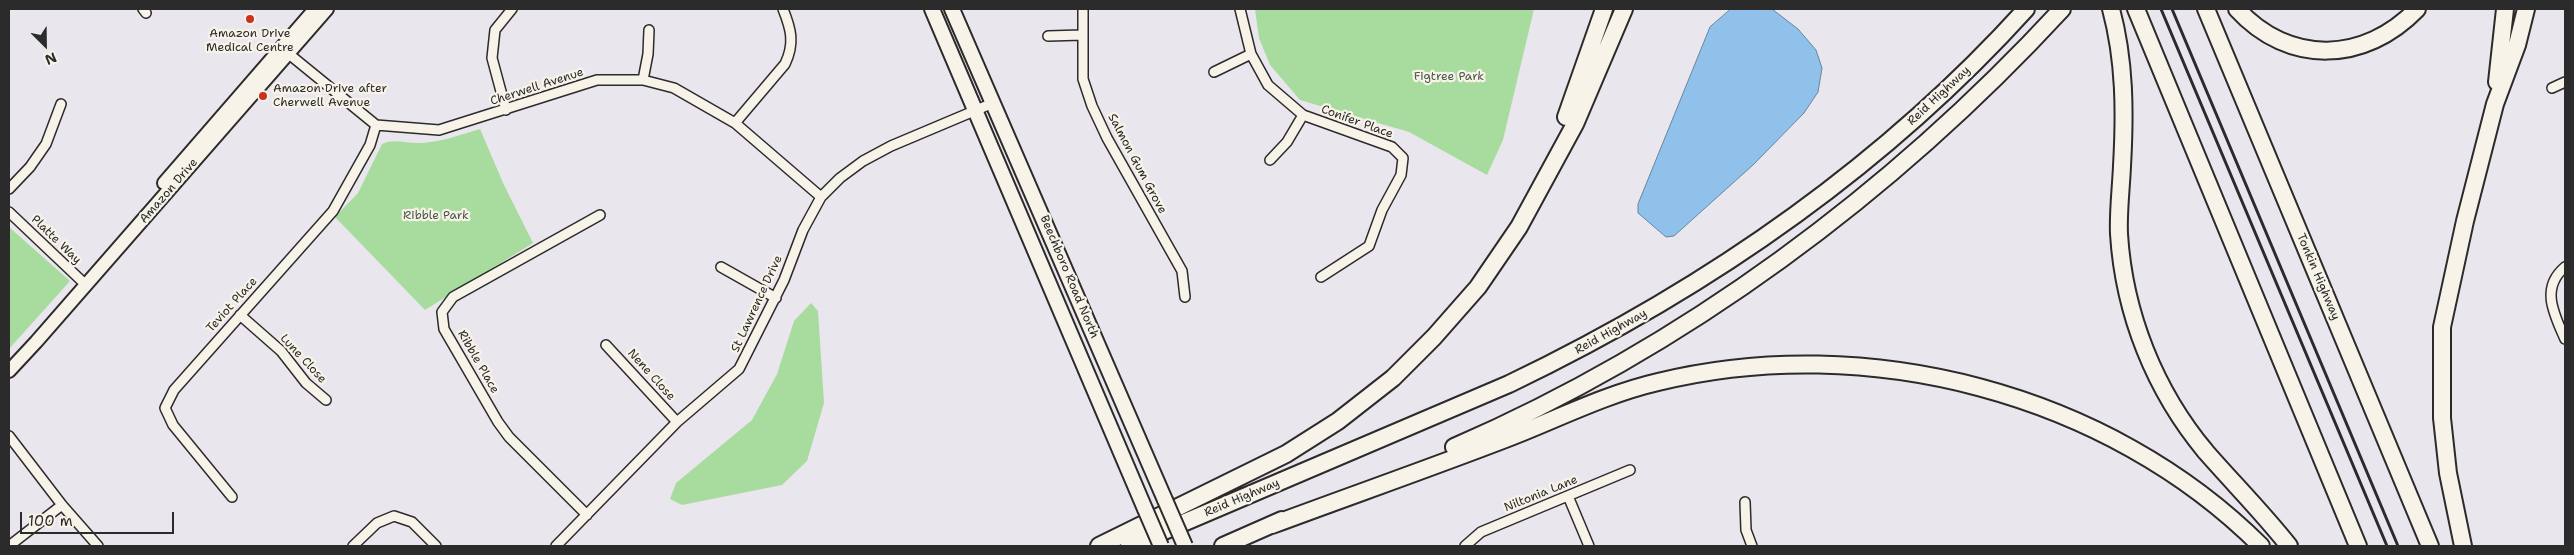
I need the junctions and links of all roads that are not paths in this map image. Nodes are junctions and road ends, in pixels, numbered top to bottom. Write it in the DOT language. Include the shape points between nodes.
graph roads {
  1 [pos="315,9"];
  2 [pos="327,9"];
  3 [pos="512,9"];
  4 [pos="783,9"];
  5 [pos="932,9"];
  6 [pos="952,9"];
  7 [pos="1083,9"];
  8 [pos="1240,9"];
  9 [pos="1604,9"];
  10 [pos="1624,9"];
  11 [pos="2026,9"];
  12 [pos="2062,9"];
  13 [pos="2068,9"];
  14 [pos="2111,9"];
  15 [pos="2136,9"];
  16 [pos="2206,9"];
  17 [pos="2237,9"];
  18 [pos="2417,9"];
  19 [pos="2505,9"];
  20 [pos="2526,9"];
  21 [pos="649,30"];
  22 [pos="1082,35"];
  23 [pos="1048,36"];
  24 [pos="2032,42"];
  25 [pos="284,51"];
  26 [pos="1251,54"];
  27 [pos="1214,72"];
  28 [pos="643,80"];
  29 [pos="2565,82"];
  30 [pos="2552,88"];
  31 [pos="993,103"];
  32 [pos="61,104"];
  33 [pos="2495,104"];
  34 [pos="506,110"];
  35 [pos="975,110"];
  36 [pos="1303,115"];
  37 [pos="735,123"];
  38 [pos="376,125"];
  39 [pos="1270,160"];
  40 [pos="1546,176"];
  41 [pos="9,189"];
  42 [pos="821,197"];
  43 [pos="9,212"];
  44 [pos="600,215"];
  45 [pos="721,267"];
  46 [pos="2565,267"];
  47 [pos="1321,277"];
  48 [pos="83,282"];
  49 [pos="1185,297"];
  50 [pos="776,298"];
  51 [pos="240,315"];
  52 [pos="2565,339"];
  53 [pos="606,345"];
  54 [pos="9,359"];
  55 [pos="9,371"];
  56 [pos="326,400"];
  57 [pos="677,422"];
  58 [pos="9,436"];
  59 [pos="1630,470"];
  60 [pos="1568,496"];
  61 [pos="232,497"];
  62 [pos="1745,502"];
  63 [pos="62,505"];
  64 [pos="587,515"];
  65 [pos="1272,525"];
  66 [pos="9,546"];
  67 [pos="98,546"];
  68 [pos="353,546"];
  69 [pos="436,546"];
  70 [pos="556,546"];
  71 [pos="1099,546"];
  72 [pos="1129,546"];
  73 [pos="1161,546"];
  74 [pos="1185,546"];
  75 [pos="1223,546"];
  76 [pos="1466,546"];
  77 [pos="1589,546"];
  78 [pos="1752,546"];
  79 [pos="2261,546"];
  80 [pos="2288,546"];
  81 [pos="2358,546"];
  82 [pos="2430,546"];
  83 [pos="2463,546"];
  1 -- 25 [label="street, Amazon Drive"];
  2 -- 25 [label="street, Amazon Drive"];
  3 -- 34 [label="street" via="495,30 492,58"];
  4 -- 37 [label="street" via="793,40 790,53 785,64"];
  5 -- 35 [label="main road, Beechboro Road North"];
  6 -- 31 [label="main road, Beechboro Road North"];
  7 -- 22 [label="street, Salmon Gum Grove"];
  8 -- 26 [label="street, Conifer Place"];
  9 -- 40 [label="highway"];
  10 -- 40 [label="highway" via="1574,124"];
  11 -- 72 [label="highway, Reid Highway" via="1969,68 1877,152 1778,228 1674,297 1509,384"];
  12 -- 24 [label="highway, Reid Highway"];
  13 -- 24 [label="highway"];
  14 -- 80 [label="highway" via="2120,46 2124,88 2119,234 2129,301 2139,334 2151,366 2186,425"];
  15 -- 81 [label="highway"];
  16 -- 82 [label="highway, Tonkin Highway"];
  17 -- 18 [label="highway" via="2274,39 2325,51 2376,40 2391,32"];
  19 -- 33 [label="highway"];
  20 -- 33 [label="highway" via="2517,45"];
  21 -- 28 [label="street"];
  22 -- 23 [label="street"];
  22 -- 49 [label="street, Salmon Gum Grove" via="1084,78 1092,106 1182,271"];
  24 -- 65 [label="highway, Reid Highway" via="1941,130 1844,212 1689,322 1524,414"];
  25 -- 38 [label="street"];
  25 -- 48 [label="street, Amazon Drive"];
  26 -- 27 [label="street"];
  26 -- 36 [label="street, Conifer Place" via="1268,85"];
  28 -- 34 [label="street, Cherwell Avenue" via="597,80"];
  28 -- 37 [label="street, Cherwell Avenue" via="674,88"];
  29 -- 30 [label="street"];
  31 -- 35 [label="street, St Lawrence Drive"];
  31 -- 74 [label="main road, Beechboro Road North, bridge"];
  32 -- 41 [label="street" via="46,144"];
  33 -- 83 [label="highway" via="2464,222 2442,327 2442,418 2448,473"];
  34 -- 38 [label="street, Cherwell Avenue" via="439,130"];
  35 -- 42 [label="street, St Lawrence Drive" via="862,161"];
  35 -- 73 [label="main road, Beechboro Road North, bridge"];
  36 -- 39 [label="street" via="1288,142"];
  36 -- 47 [label="street, Conifer Place" via="1392,147 1403,158 1401,175 1372,231 1369,246"];
  37 -- 42 [label="street, Cherwell Avenue"];
  38 -- 51 [label="street, Teviot Place" via="370,145 333,210"];
  40 -- 71 [label="highway" via="1519,227 1478,286 1393,378 1338,421 1286,454"];
  42 -- 50 [label="street, St Lawrence Drive" via="803,230"];
  43 -- 48 [label="street, Platte Way"];
  44 -- 64 [label="street, Ribble Place" via="453,296 442,312 444,329 498,422"];
  45 -- 50 [label="street"];
  46 -- 52 [label="street" via="2550,287 2550,304"];
  48 -- 54 [label="street, Amazon Drive"];
  48 -- 55 [label="street, Amazon Drive"];
  50 -- 57 [label="street, St Lawrence Drive" via="739,369"];
  51 -- 56 [label="street, Lune Close" via="281,351 306,382"];
  51 -- 61 [label="street, Teviot Place" via="174,390 165,408 173,425"];
  53 -- 57 [label="street, Nene Close"];
  57 -- 64 [label="street, St Lawrence Drive"];
  58 -- 63 [label="street"];
  59 -- 60 [label="street, Niltonia Lane"];
  60 -- 76 [label="street, Niltonia Lane" via="1481,532"];
  60 -- 77 [label="street"];
  62 -- 78 [label="street" via="1746,530"];
  63 -- 66 [label="street"];
  63 -- 67 [label="street"];
  64 -- 70 [label="street, St Lawrence Drive"];
  65 -- 75 [label="highway, Reid Highway"];
  65 -- 79 [label="highway" via="1656,382 1736,368 1816,364 1937,377 1977,386 2054,412 2091,428 2162,468 2227,516"];
  68 -- 69 [label="street" via="376,523 394,516 412,522"];
}
